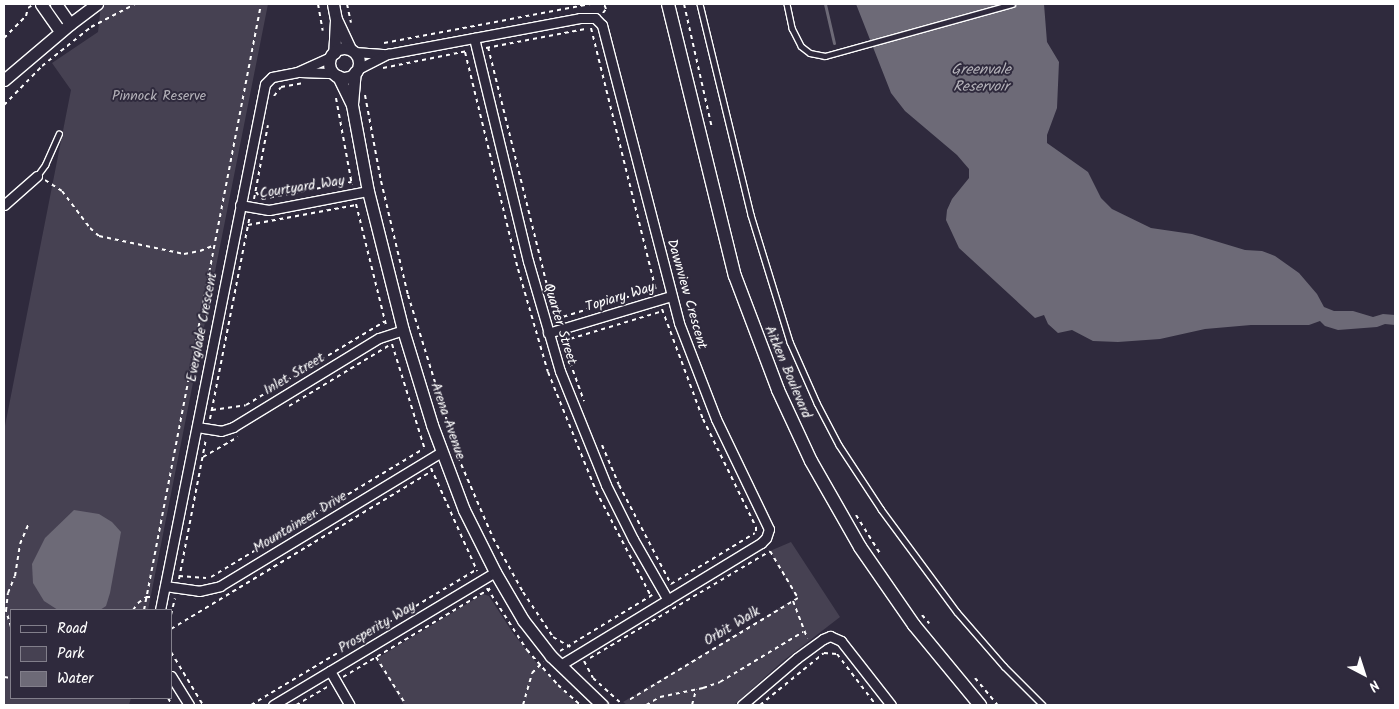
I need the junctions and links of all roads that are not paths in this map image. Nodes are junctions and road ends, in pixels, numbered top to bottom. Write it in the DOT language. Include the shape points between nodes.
graph roads {
  1 [pos="42,4"];
  2 [pos="56,4"];
  3 [pos="97,4"];
  4 [pos="333,4"];
  5 [pos="668,4"];
  6 [pos="700,4"];
  7 [pos="787,4"];
  8 [pos="1012,4"];
  9 [pos="336,20"];
  10 [pos="70,24"];
  11 [pos="60,32"];
  12 [pos="474,38"];
  13 [pos="352,51"];
  14 [pos="388,54"];
  15 [pos="332,55"];
  16 [pos="356,70"];
  17 [pos="297,72"];
  18 [pos="336,75"];
  19 [pos="4,80"];
  20 [pos="352,105"];
  21 [pos="58,134"];
  22 [pos="37,176"];
  23 [pos="368,191"];
  24 [pos="4,205"];
  25 [pos="240,205"];
  26 [pos="671,296"];
  27 [pos="403,330"];
  28 [pos="548,333"];
  29 [pos="196,427"];
  30 [pos="441,452"];
  31 [pos="497,577"];
  32 [pos="165,586"];
  33 [pos="668,600"];
  34 [pos="160,609"];
  35 [pos="560,665"];
  36 [pos="330,671"];
  37 [pos="172,678"];
  38 [pos="189,705"];
  39 [pos="273,705"];
  40 [pos="350,705"];
  41 [pos="602,705"];
  42 [pos="742,705"];
  43 [pos="891,705"];
  44 [pos="980,705"];
  45 [pos="1043,705"];
  1 -- 11 [label="street"];
  2 -- 10 [label="street"];
  3 -- 10 [label="street"];
  4 -- 9 [label="street"];
  5 -- 44 [label="main road, Aitken Boulevard" via="735,276 778,390 811,461 860,547 914,626"];
  6 -- 45 [label="lane" via="751,215 790,342 817,403 839,445 881,509 957,612"];
  7 -- 8 [label="lane" via="792,28 801,46 810,53 826,56"];
  9 -- 13 [label="street"];
  9 -- 15 [label="street"];
  10 -- 11 [label="street"];
  11 -- 19 [label="street"];
  12 -- 14 [label="street, Dawnview Crescent"];
  12 -- 26 [label="street, Dawnview Crescent" via="587,17 601,23"];
  12 -- 28 [label="street, Quarter Street"];
  13 -- 14 [label="street, Dawnview Crescent" via="367,49"];
  13 -- 15 [label="street" via="342,48"];
  13 -- 16 [label="street" via="359,60"];
  14 -- 16 [label="street, Dawnview Crescent" via="370,66"];
  15 -- 17 [label="street, Everglade Crescent"];
  15 -- 18 [label="street" via="330,66"];
  16 -- 18 [label="street" via="348,77"];
  16 -- 20 [label="street, Arena Avenue"];
  17 -- 18 [label="street, Everglade Crescent"];
  17 -- 25 [label="street, Everglade Crescent" via="272,77 265,84"];
  18 -- 20 [label="street, Arena Avenue"];
  20 -- 23 [label="street, Arena Avenue"];
  21 -- 22 [label="lane"];
  22 -- 24 [label="street"];
  23 -- 25 [label="street, Courtyard Way" via="269,210"];
  23 -- 27 [label="street, Arena Avenue"];
  25 -- 29 [label="street, Everglade Crescent"];
  26 -- 28 [label="street, Topiary Way"];
  26 -- 33 [label="street, Dawnview Crescent" via="716,419 767,522 768,534 761,543"];
  27 -- 29 [label="street, Inlet Street" via="378,338 233,426 220,431"];
  27 -- 30 [label="street, Arena Avenue"];
  28 -- 33 [label="street, Quarter Street" via="569,397 606,485"];
  29 -- 32 [label="street, Everglade Crescent"];
  30 -- 31 [label="street, Arena Avenue" via="464,510"];
  30 -- 32 [label="street, Mountaineer Drive" via="220,586 205,591"];
  31 -- 35 [label="street, Arena Avenue" via="523,620"];
  31 -- 36 [label="street, Prosperity Way"];
  32 -- 34 [label="street, Everglade Crescent"];
  33 -- 35 [label="street"];
  35 -- 41 [label="street, Arena Avenue"];
  36 -- 39 [label="street, Prosperity Way"];
  36 -- 40 [label="street"];
  37 -- 38 [label="street"];
  42 -- 43 [label="street" via="826,637 839,639"];
}
